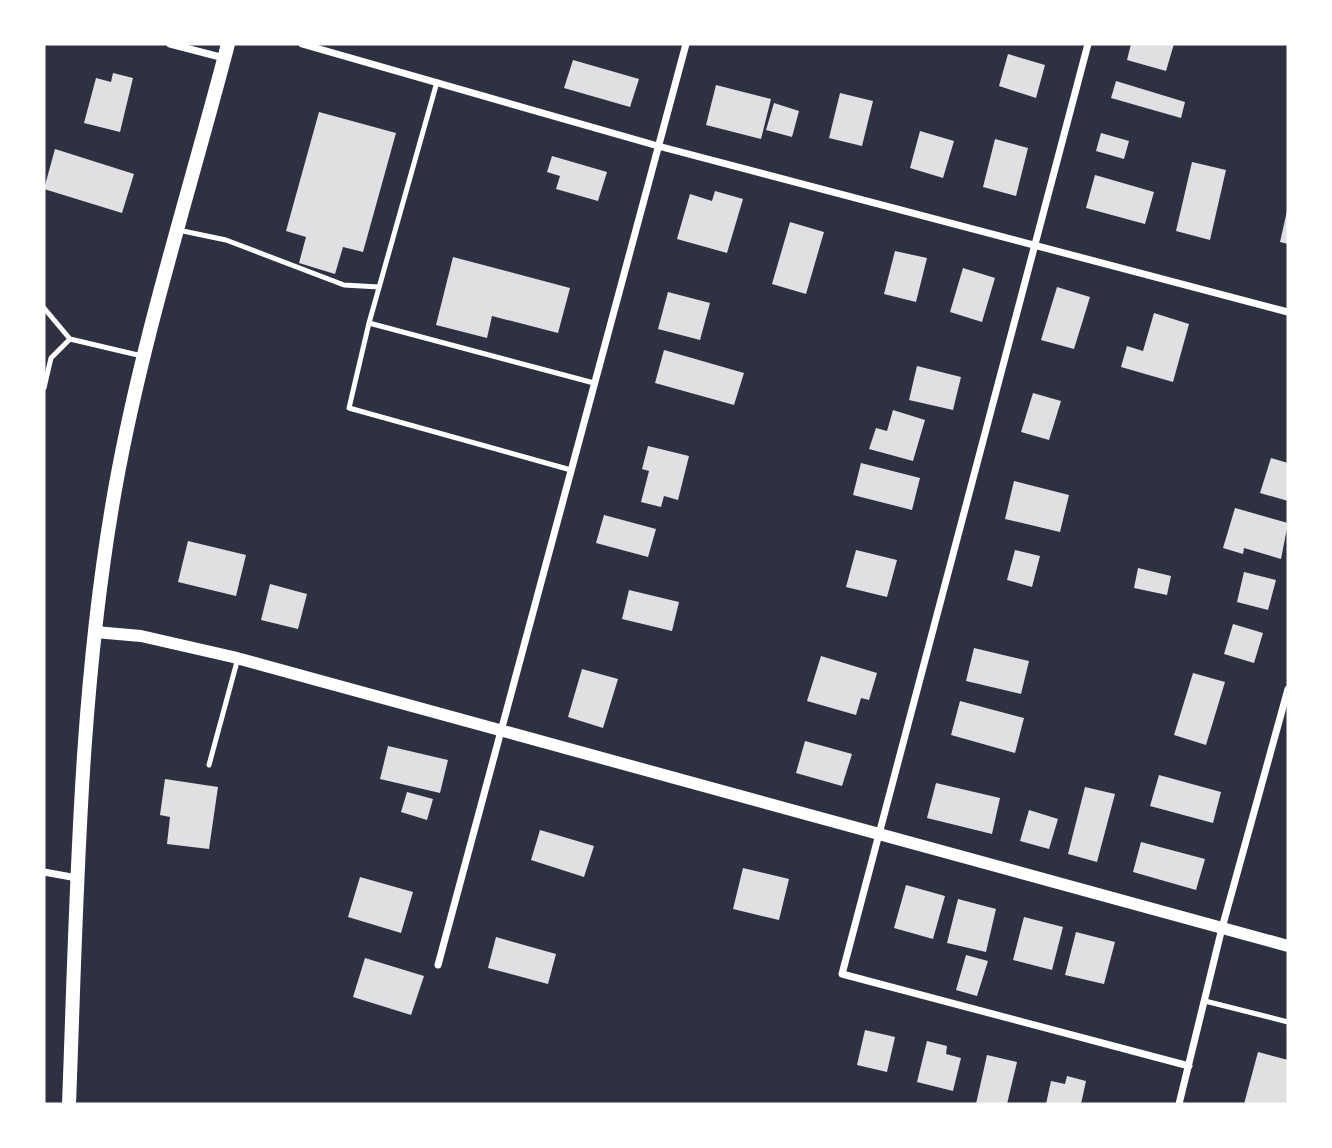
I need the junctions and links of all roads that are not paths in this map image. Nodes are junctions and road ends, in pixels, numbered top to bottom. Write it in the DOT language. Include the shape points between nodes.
graph roads {
  1 [pos="170,44"];
  2 [pos="302,44"];
  3 [pos="686,44"];
  4 [pos="1088,44"];
  5 [pos="226,51"];
  6 [pos="437,82"];
  7 [pos="659,146"];
  8 [pos="178,230"];
  9 [pos="1036,245"];
  10 [pos="379,288"];
  11 [pos="44,308"];
  12 [pos="1288,312"];
  13 [pos="369,323"];
  14 [pos="70,339"];
  15 [pos="145,356"];
  16 [pos="594,383"];
  17 [pos="44,388"];
  18 [pos="571,470"];
  19 [pos="95,632"];
  20 [pos="238,658"];
  21 [pos="1288,689"];
  22 [pos="499,729"];
  23 [pos="209,765"];
  24 [pos="881,835"];
  25 [pos="44,872"];
  26 [pos="78,878"];
  27 [pos="1222,928"];
  28 [pos="1288,946"];
  29 [pos="438,965"];
  30 [pos="1205,1001"];
  31 [pos="1288,1022"];
  32 [pos="1189,1066"];
  33 [pos="69,1104"];
  34 [pos="1179,1104"];
  1 -- 5 [label="street"];
  2 -- 6 [label="street"];
  3 -- 7 [label="street"];
  4 -- 9 [label="street"];
  5 -- 8 [label="main road"];
  6 -- 7 [label="street"];
  6 -- 10 [label="lane"];
  7 -- 9 [label="street"];
  7 -- 16 [label="street"];
  8 -- 10 [label="lane" via="226,240 344,285"];
  8 -- 15 [label="main road"];
  9 -- 12 [label="street"];
  9 -- 24 [label="street"];
  10 -- 13 [label="lane"];
  11 -- 14 [label="lane"];
  13 -- 16 [label="lane"];
  13 -- 18 [label="lane" via="349,408"];
  14 -- 15 [label="lane"];
  14 -- 17 [label="lane" via="51,358"];
  15 -- 19 [label="main road" via="116,484"];
  16 -- 18 [label="street"];
  18 -- 22 [label="street"];
  19 -- 20 [label="street" via="141,636"];
  19 -- 26 [label="main road"];
  20 -- 22 [label="street"];
  20 -- 23 [label="lane"];
  21 -- 27 [label="street"];
  22 -- 24 [label="street"];
  22 -- 29 [label="street"];
  24 -- 27 [label="street"];
  24 -- 32 [label="street" via="842,974"];
  25 -- 26 [label="street"];
  26 -- 33 [label="main road"];
  27 -- 28 [label="street"];
  27 -- 30 [label="street"];
  30 -- 31 [label="lane"];
  30 -- 32 [label="street"];
  32 -- 34 [label="street"];
}
